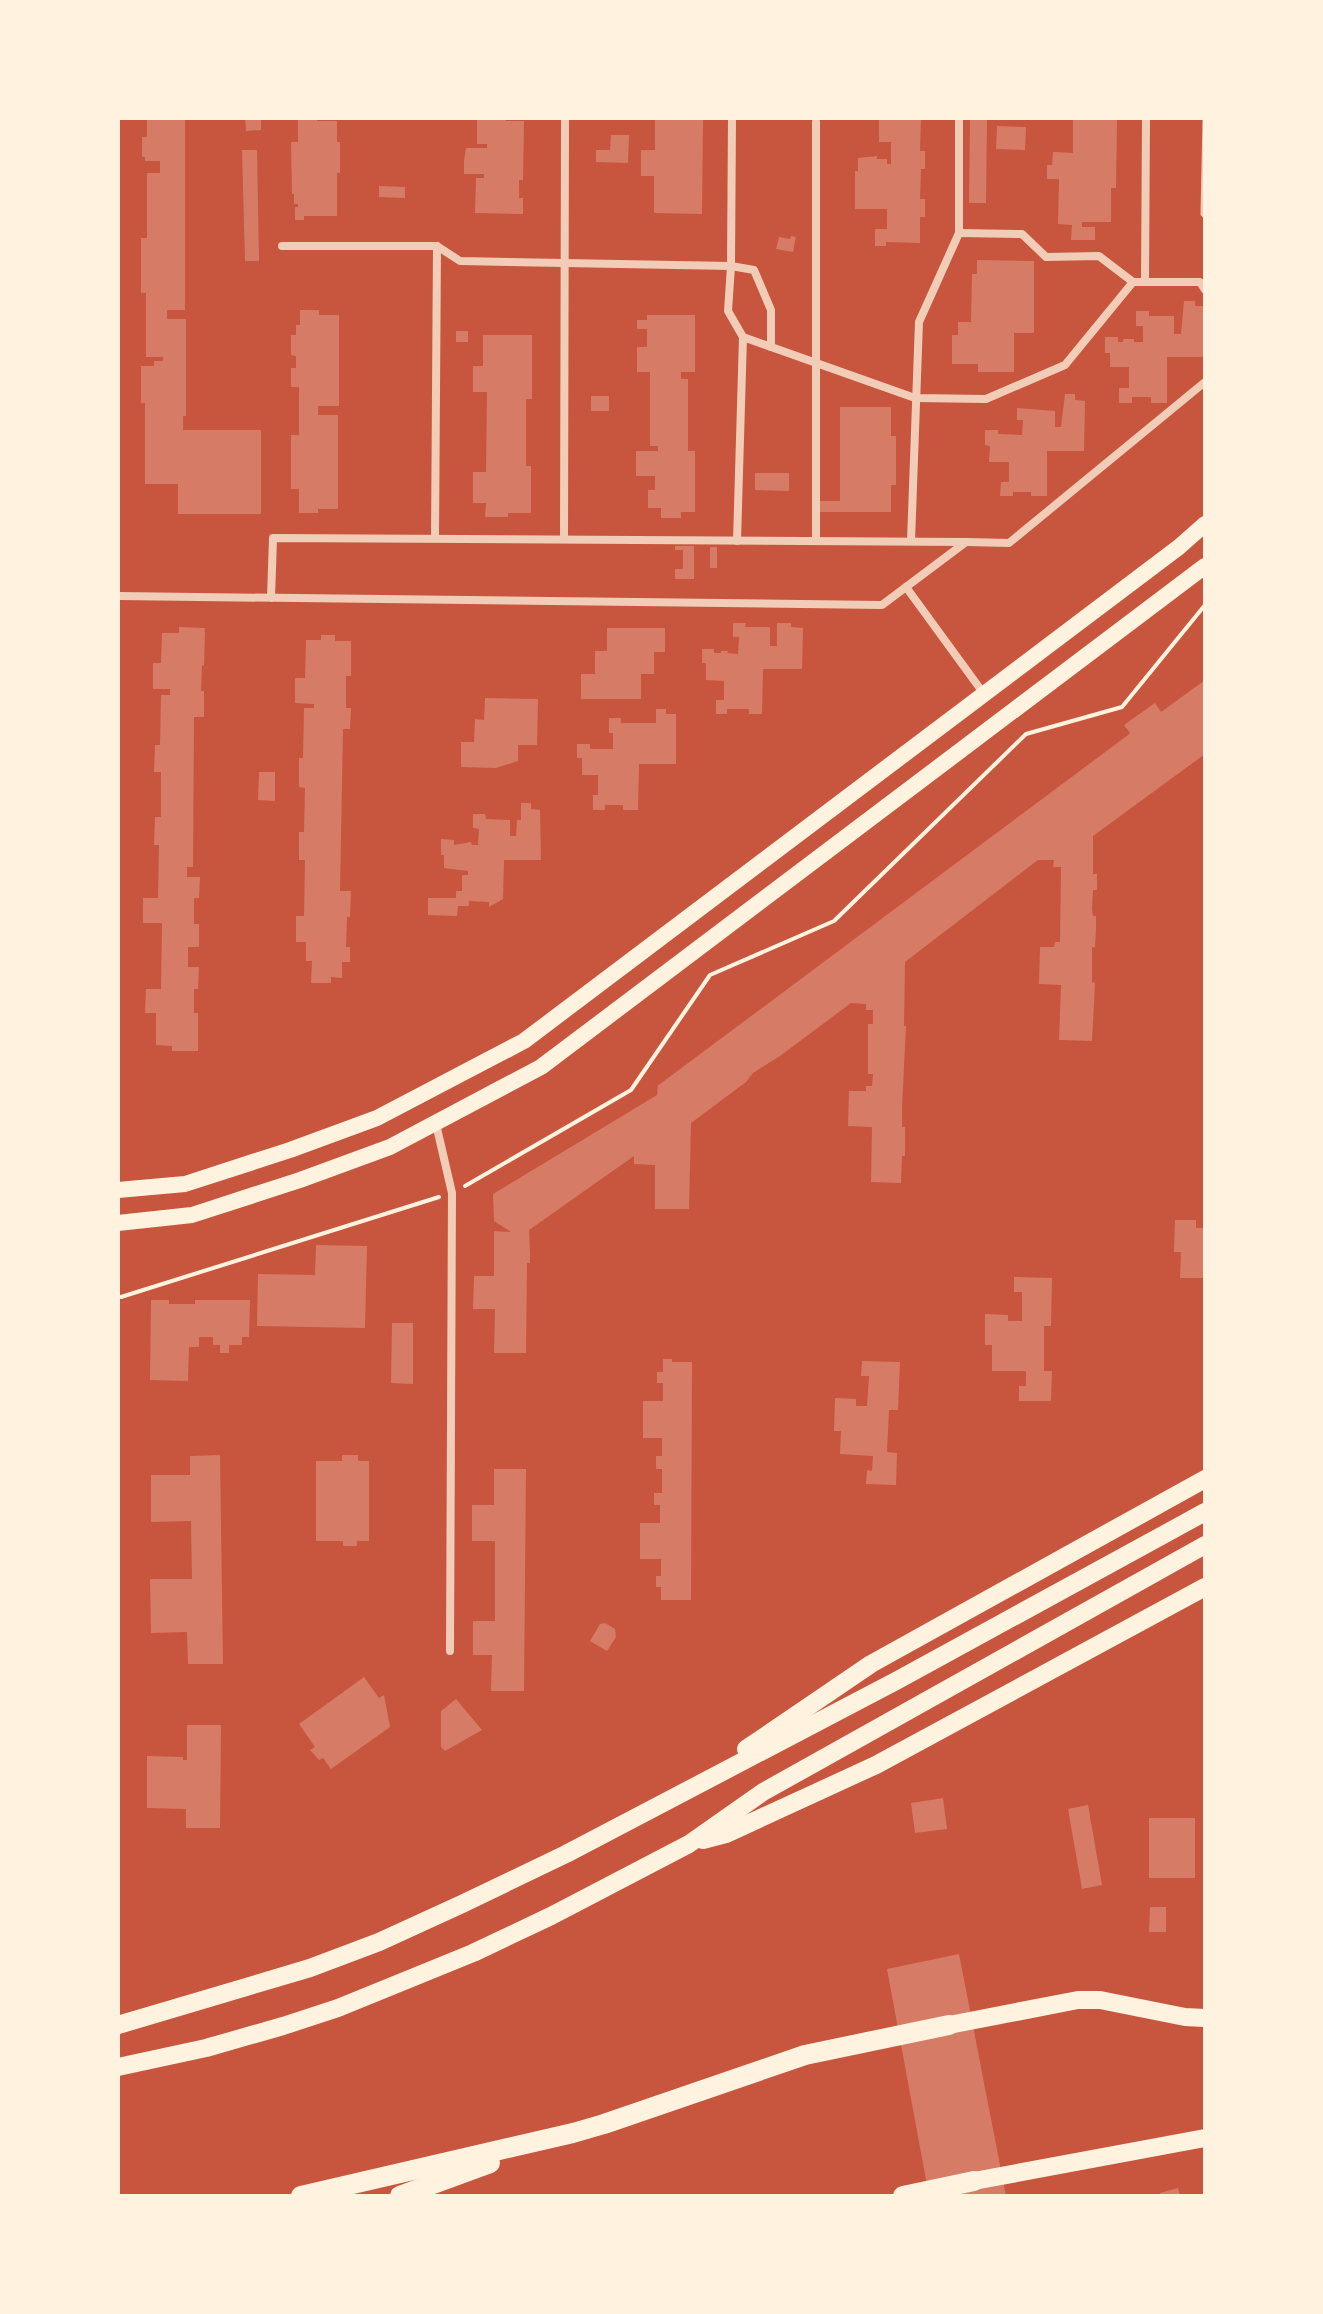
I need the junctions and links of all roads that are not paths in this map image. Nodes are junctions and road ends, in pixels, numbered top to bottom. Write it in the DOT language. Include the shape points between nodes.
graph roads {
  1 [pos="565,118"];
  2 [pos="732,118"];
  3 [pos="959,118"];
  4 [pos="1146,118"];
  5 [pos="1205,118"];
  6 [pos="816,122"];
  7 [pos="1205,216"];
  8 [pos="959,233"];
  9 [pos="282,246"];
  10 [pos="437,246"];
  11 [pos="565,263"];
  12 [pos="731,266"];
  13 [pos="1133,282"];
  14 [pos="1145,282"];
  15 [pos="1205,290"];
  16 [pos="743,337"];
  17 [pos="771,347"];
  18 [pos="815,363"];
  19 [pos="1205,382"];
  20 [pos="915,398"];
  21 [pos="1205,524"];
  22 [pos="435,538"];
  23 [pos="564,539"];
  24 [pos="737,541"];
  25 [pos="816,541"];
  26 [pos="911,541"];
  27 [pos="966,542"];
  28 [pos="1205,566"];
  29 [pos="906,587"];
  30 [pos="118,596"];
  31 [pos="271,598"];
  32 [pos="984,694"];
  33 [pos="435,1123"];
  34 [pos="118,1190"];
  35 [pos="118,1223"];
  36 [pos="1205,1479"];
  37 [pos="1205,1512"];
  38 [pos="1205,1545"];
  39 [pos="1205,1587"];
  40 [pos="450,1651"];
  41 [pos="674,1798"];
  42 [pos="689,1844"];
  43 [pos="1205,2018"];
  44 [pos="118,2025"];
  45 [pos="949,2025"];
  46 [pos="118,2067"];
  47 [pos="573,2133"];
  48 [pos="1205,2138"];
  49 [pos="974,2181"];
  50 [pos="301,2196"];
  51 [pos="400,2196"];
  52 [pos="903,2196"];
  1 -- 11 [label="street"];
  2 -- 12 [label="street"];
  3 -- 8 [label="street"];
  4 -- 14 [label="street"];
  5 -- 7 [label="lane"];
  6 -- 18 [label="street"];
  8 -- 13 [label="street" via="1022,234 1046,257 1099,256"];
  8 -- 20 [label="street" via="919,322"];
  9 -- 10 [label="street"];
  10 -- 11 [label="street" via="460,261"];
  10 -- 22 [label="street"];
  11 -- 12 [label="street"];
  11 -- 23 [label="street"];
  12 -- 16 [label="street" via="728,311"];
  12 -- 17 [label="street" via="754,270 771,310"];
  13 -- 14 [label="street"];
  13 -- 20 [label="street" via="1065,365 986,399"];
  14 -- 15 [label="street" via="1200,282"];
  16 -- 17 [label="street"];
  16 -- 24 [label="street"];
  17 -- 18 [label="street"];
  18 -- 20 [label="street"];
  18 -- 25 [label="street"];
  19 -- 27 [label="street" via="1009,543"];
  20 -- 26 [label="street"];
  21 -- 32 [label="main road"];
  22 -- 23 [label="street"];
  22 -- 31 [label="street" via="273,538"];
  23 -- 24 [label="street"];
  24 -- 25 [label="street"];
  25 -- 26 [label="street"];
  26 -- 27 [label="street"];
  27 -- 29 [label="street"];
  28 -- 33 [label="main road" via="541,1067"];
  29 -- 31 [label="street" via="882,605"];
  29 -- 32 [label="street"];
  30 -- 31 [label="street"];
  32 -- 34 [label="main road" via="524,1041 377,1118 319,1140 185,1184"];
  33 -- 35 [label="main road" via="390,1147 192,1215"];
  33 -- 40 [label="street" via="452,1193"];
  36 -- 41 [label="highway" via="871,1664"];
  37 -- 41 [label="highway"];
  38 -- 42 [label="highway" via="763,1792"];
  39 -- 42 [label="highway" via="876,1765 726,1834"];
  41 -- 44 [label="highway" via="379,1942"];
  42 -- 46 [label="highway" via="473,1953 338,2008 206,2048"];
  43 -- 45 [label="highway" via="1078,2000"];
  45 -- 47 [label="highway" via="805,2055"];
  47 -- 50 [label="highway"];
  47 -- 51 [label="highway"];
  48 -- 49 [label="highway"];
  49 -- 52 [label="highway"];
}
